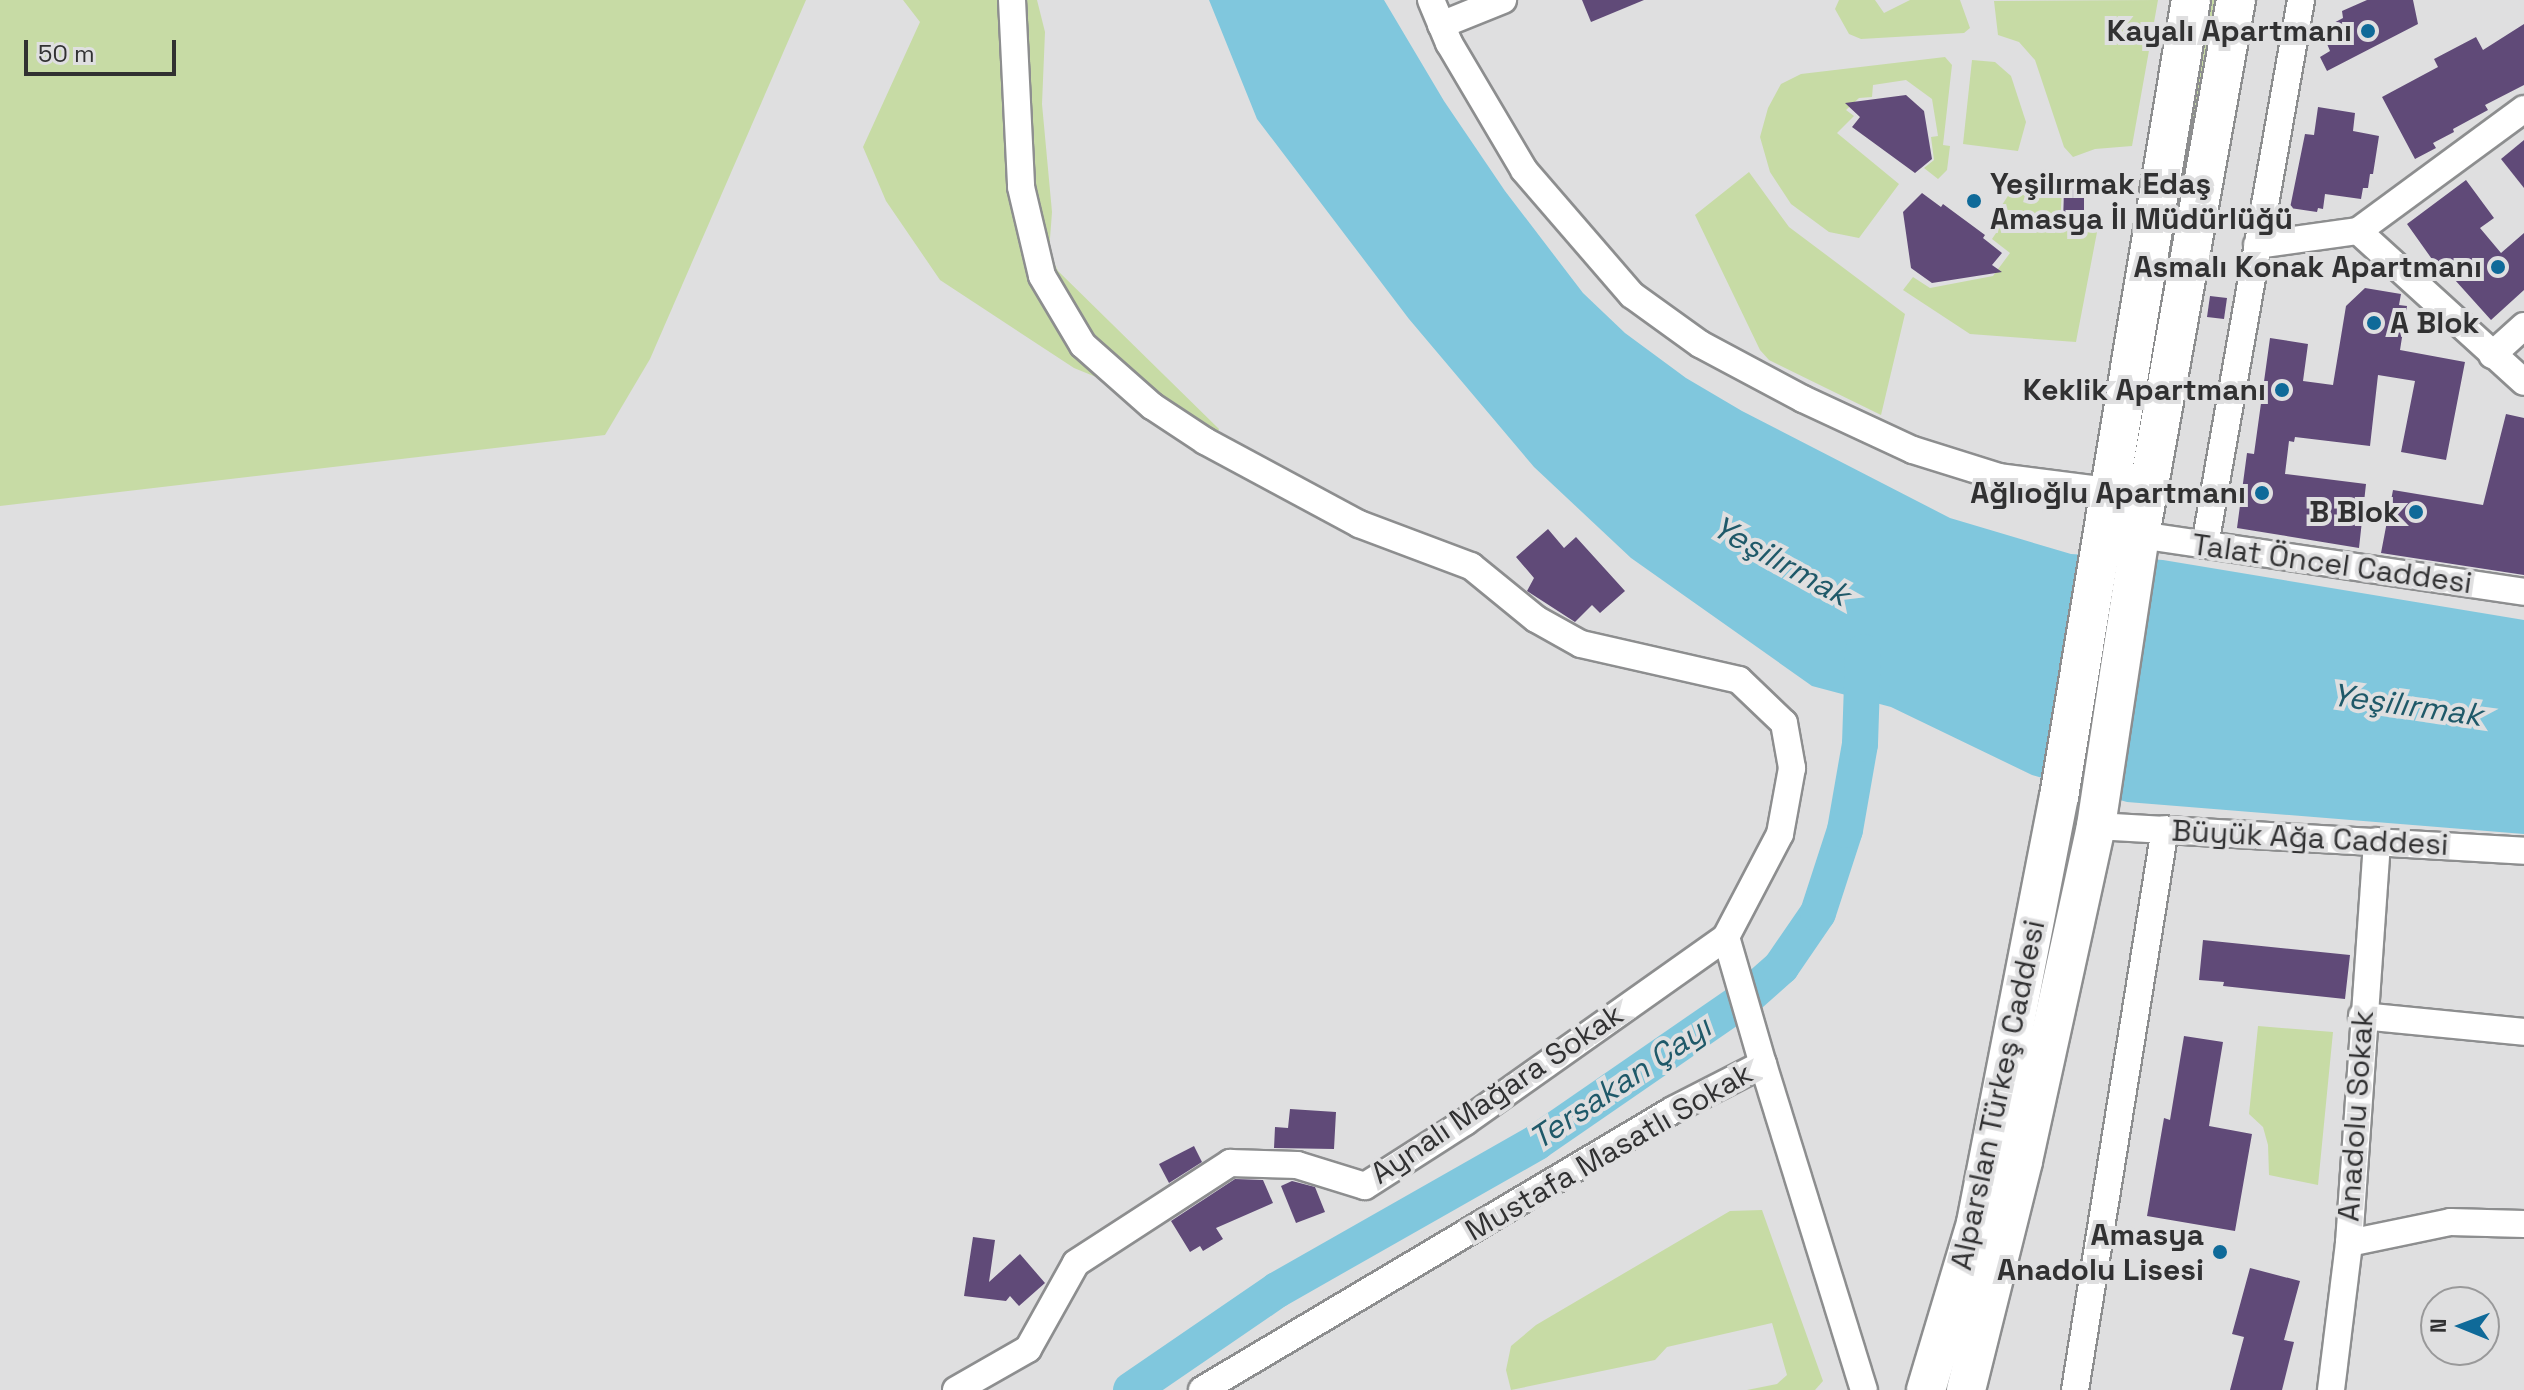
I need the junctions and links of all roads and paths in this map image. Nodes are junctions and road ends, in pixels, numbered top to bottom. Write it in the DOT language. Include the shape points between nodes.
graph roads {
  1 [pos="1012,0"];
  2 [pos="1431,0"];
  3 [pos="1503,0"];
  4 [pos="2191,0"];
  5 [pos="2236,0"];
  6 [pos="2301,0"];
  7 [pos="1441,25"];
  8 [pos="2524,109"];
  9 [pos="2358,231"];
  10 [pos="2257,245"];
  11 [pos="2524,326"];
  12 [pos="2492,355"];
  13 [pos="2524,382"];
  14 [pos="2108,491"];
  15 [pos="2139,543"];
  16 [pos="2205,545"];
  17 [pos="2524,592"];
  18 [pos="2098,816"];
  19 [pos="2165,829"];
  20 [pos="2377,841"];
  21 [pos="2524,851"];
  22 [pos="1726,937"];
  23 [pos="2362,1016"];
  24 [pos="2524,1032"];
  25 [pos="1763,1064"];
  26 [pos="2524,1224"];
  27 [pos="2349,1243"];
  28 [pos="956,1390"];
  29 [pos="1202,1390"];
  30 [pos="1864,1390"];
  31 [pos="1926,1390"];
  32 [pos="1966,1390"];
  33 [pos="2075,1390"];
  34 [pos="2331,1390"];
  1 -- 22 [label="street" via="1021,187 1042,276 1083,345 1152,406 1205,441 1346,517 1471,566 1536,619 1581,644 1739,680 1784,723 1792,768 1780,834"];
  2 -- 7 [label="street"];
  3 -- 7 [label="street"];
  4 -- 14 [label="highway"];
  5 -- 15 [label="highway"];
  6 -- 10 [label="street"];
  7 -- 14 [label="street" via="1524,170 1632,295 1700,344 1913,450 1999,477"];
  8 -- 9 [label="street"];
  9 -- 10 [label="street"];
  9 -- 12 [label="street"];
  10 -- 16 [label="street"];
  11 -- 12 [label="street"];
  12 -- 13 [label="street"];
  14 -- 31 [label="highway, Alparslan Türkeş Caddesi" via="2059,797 1976,1223"];
  15 -- 16 [label="street, Talat Öncel Caddesi"];
  15 -- 18 [label="highway, Alparslan Türkeş Caddesi"];
  16 -- 17 [label="street, Talat Öncel Caddesi"];
  18 -- 19 [label="street, Büyük Ağa Caddesi"];
  18 -- 32 [label="highway, Alparslan Türkeş Caddesi" via="2023,1161"];
  19 -- 20 [label="street, Büyük Ağa Caddesi"];
  19 -- 33 [label="street"];
  20 -- 21 [label="street, Büyük Ağa Caddesi"];
  20 -- 23 [label="street, Anadolu Sokak"];
  22 -- 25 [label="street"];
  22 -- 28 [label="street, Aynalı Mağara Sokak" via="1465,1122 1365,1186 1297,1165 1230,1163 1076,1263 1028,1349"];
  23 -- 24 [label="street"];
  23 -- 27 [label="street, Anadolu Sokak"];
  25 -- 29 [label="street, Mustafa Masatlı Sokak" via="1673,1110"];
  25 -- 30 [label="street, Mustafa Masatlı Sokak"];
  26 -- 27 [label="street" via="2450,1222"];
  27 -- 34 [label="street, Anadolu Sokak"];
}
